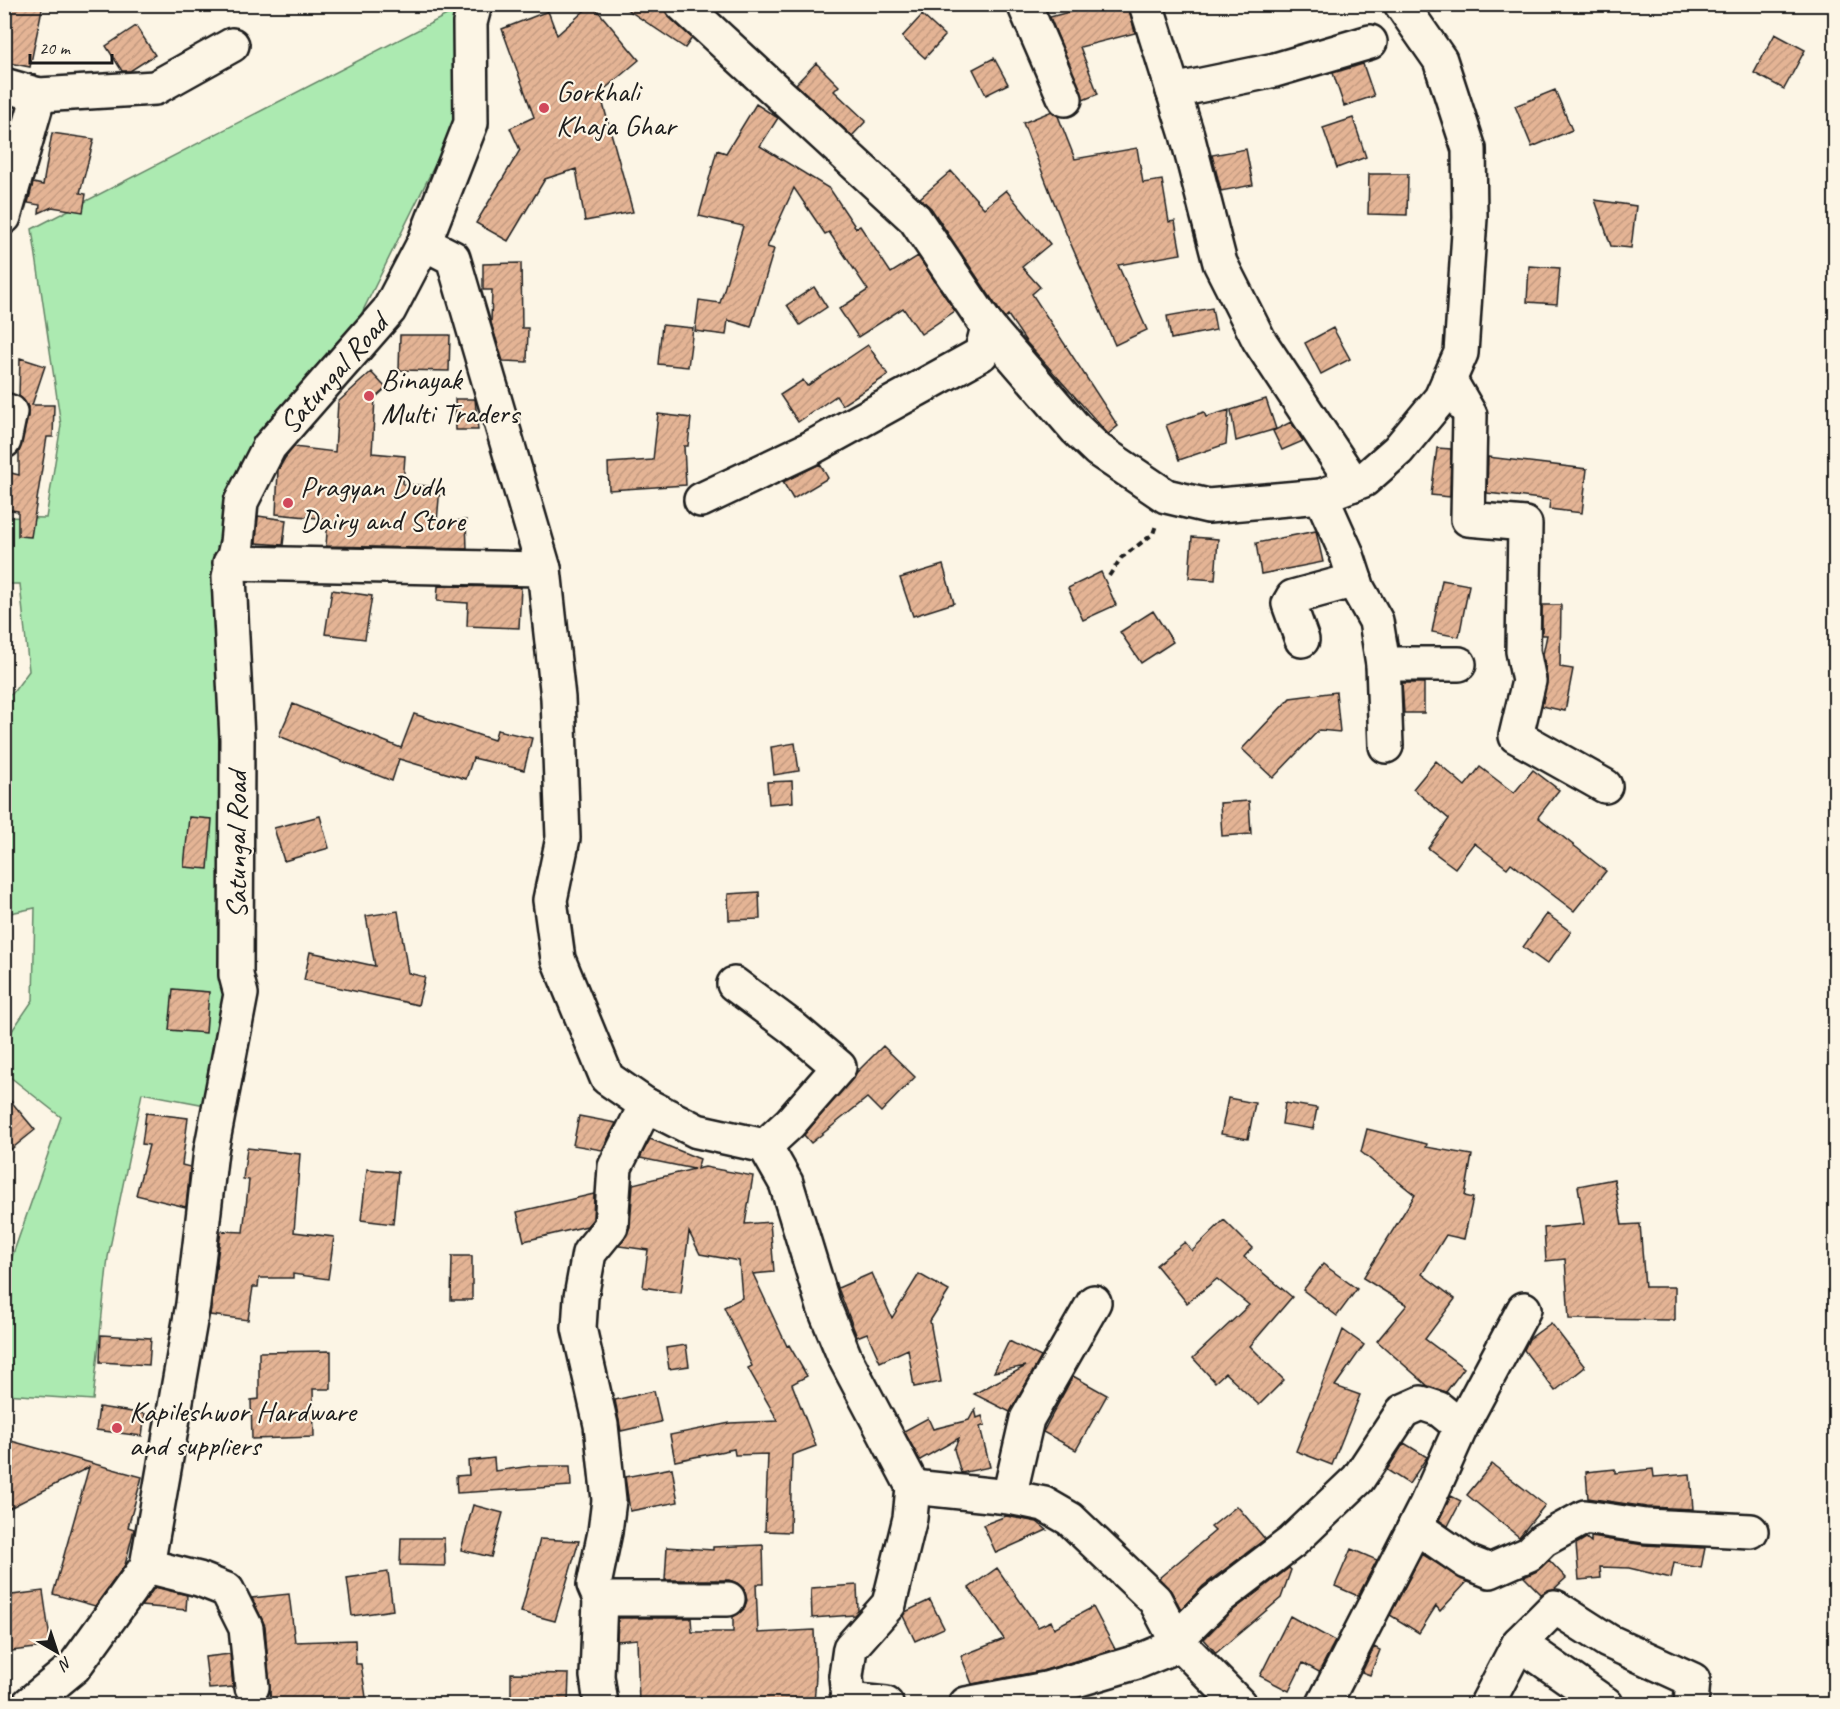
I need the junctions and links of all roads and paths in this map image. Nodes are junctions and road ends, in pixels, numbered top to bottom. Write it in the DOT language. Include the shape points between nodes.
graph roads {
  1 [pos="682,4"];
  2 [pos="1024,4"];
  3 [pos="1146,4"];
  4 [pos="1401,4"];
  5 [pos="480,11"];
  6 [pos="1370,42"];
  7 [pos="232,45"];
  8 [pos="4,86"];
  9 [pos="1173,91"];
  10 [pos="39,95"];
  11 [pos="1065,99"];
  12 [pos="4,217"];
  13 [pos="424,243"];
  14 [pos="988,327"];
  15 [pos="1449,378"];
  16 [pos="4,410"];
  17 [pos="4,441"];
  18 [pos="1354,484"];
  19 [pos="1166,496"];
  20 [pos="1321,496"];
  21 [pos="701,500"];
  22 [pos="230,563"];
  23 [pos="544,569"];
  24 [pos="1109,576"];
  25 [pos="1355,580"];
  26 [pos="1302,640"];
  27 [pos="1383,664"];
  28 [pos="1459,664"];
  29 [pos="1386,746"];
  30 [pos="1605,786"];
  31 [pos="734,984"];
  32 [pos="646,1105"];
  33 [pos="765,1146"];
  34 [pos="1094,1302"];
  35 [pos="1524,1309"];
  36 [pos="1461,1427"];
  37 [pos="914,1487"];
  38 [pos="1009,1497"];
  39 [pos="1415,1526"];
  40 [pos="1751,1531"];
  41 [pos="147,1566"];
  42 [pos="600,1599"];
  43 [pos="728,1599"];
  44 [pos="1176,1640"];
  45 [pos="1519,1643"];
  46 [pos="252,1687"];
  47 [pos="847,1702"];
  48 [pos="29,1704"];
  49 [pos="601,1704"];
  50 [pos="886,1704"];
  51 [pos="966,1704"];
  52 [pos="1239,1704"];
  53 [pos="1324,1704"];
  54 [pos="1487,1704"];
  55 [pos="1606,1704"];
  56 [pos="1691,1704"];
  1 -- 14 [label="street" via="915,219"];
  2 -- 11 [label="street"];
  3 -- 9 [label="street"];
  4 -- 15 [label="street" via="1440,60 1469,149 1470,218 1461,353"];
  5 -- 13 [label="street, Satungal Road" via="471,123"];
  6 -- 9 [label="street" via="1275,70"];
  7 -- 10 [label="street" via="154,88"];
  8 -- 10 [label="street"];
  9 -- 18 [label="street" via="1220,263 1259,340"];
  10 -- 12 [label="street"];
  13 -- 22 [label="street, Satungal Road" via="389,310 269,447 241,502 237,543"];
  13 -- 23 [label="street" via="453,258"];
  14 -- 19 [label="street" via="1098,450"];
  14 -- 21 [label="street" via="981,354 809,449"];
  15 -- 18 [label="street" via="1441,398 1398,450"];
  15 -- 30 [label="street" via="1470,415 1468,519 1525,524 1523,651 1529,681 1515,736"];
  16 -- 17 [label="street" via="10,412"];
  18 -- 20 [label="street"];
  19 -- 20 [label="street" via="1208,506"];
  19 -- 24 [label="path" via="1153,534 1121,558"];
  20 -- 25 [label="street"];
  22 -- 23 [label="street"];
  22 -- 41 [label="street, Satungal Road" via="237,739 236,975 241,994 212,1151 193,1304"];
  23 -- 32 [label="street" via="559,733 563,838 550,900 558,959 607,1078"];
  25 -- 26 [label="street" via="1293,597 1289,604"];
  25 -- 27 [label="street" via="1376,621"];
  27 -- 28 [label="street"];
  27 -- 29 [label="street"];
  31 -- 33 [label="street" via="839,1067"];
  32 -- 33 [label="street" via="698,1131"];
  32 -- 42 [label="street" via="615,1167 611,1226 589,1253 581,1297 579,1328 601,1425 609,1500 594,1585"];
  33 -- 37 [label="street" via="786,1183 845,1358"];
  34 -- 38 [label="street" via="1027,1419"];
  35 -- 36 [label="street"];
  36 -- 39 [label="street"];
  36 -- 44 [label="street" via="1440,1408 1421,1403 1403,1412 1358,1479 1292,1542 1215,1601"];
  37 -- 38 [label="street"];
  37 -- 47 [label="street" via="889,1604 850,1648"];
  38 -- 44 [label="street" via="1044,1504 1070,1519 1155,1600"];
  39 -- 40 [label="street" via="1467,1562 1490,1571 1528,1554 1543,1540 1585,1517 1645,1526"];
  39 -- 53 [label="street"];
  41 -- 46 [label="street" via="227,1590 246,1628"];
  41 -- 48 [label="street, Satungal Road" via="74,1667"];
  42 -- 43 [label="street"];
  42 -- 49 [label="street" via="597,1676"];
  44 -- 51 [label="street" via="1166,1650 1093,1676"];
  44 -- 52 [label="street"];
  45 -- 54 [label="street"];
  45 -- 55 [label="street"];
  45 -- 56 [label="street" via="1555,1607 1608,1641 1693,1680"];
  47 -- 50 [label="street"];
}
